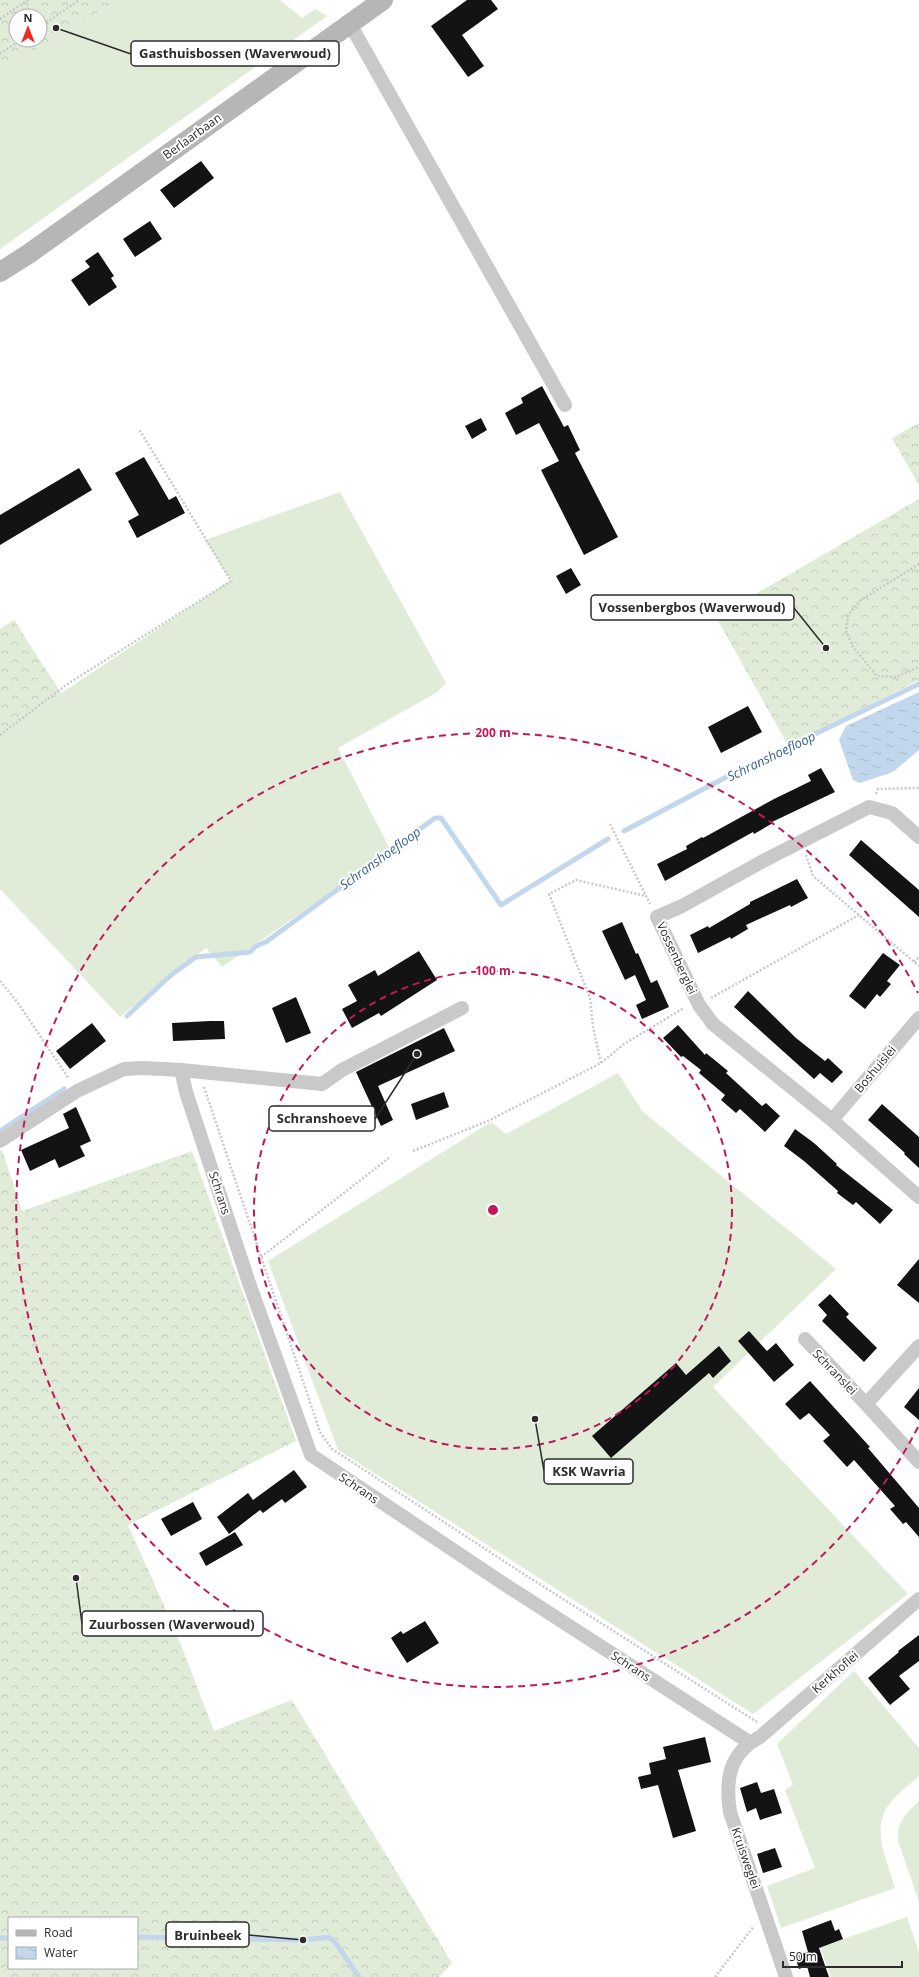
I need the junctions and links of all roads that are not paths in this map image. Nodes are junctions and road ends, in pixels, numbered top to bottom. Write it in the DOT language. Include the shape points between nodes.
graph roads {
  1 [pos="383,0"];
  2 [pos="350,24"];
  3 [pos="0,272"];
  4 [pos="565,405"];
  5 [pos="919,837"];
  6 [pos="462,1008"];
  7 [pos="919,1018"];
  8 [pos="181,1070"];
  9 [pos="832,1120"];
  10 [pos="0,1141"];
  11 [pos="919,1197"];
  12 [pos="804,1339"];
  13 [pos="919,1346"];
  14 [pos="866,1404"];
  15 [pos="919,1462"];
  16 [pos="919,1599"];
  17 [pos="750,1742"];
  18 [pos="786,1977"];
  1 -- 2 [label="street, Berlaarbaan"];
  2 -- 3 [label="street, Berlaarbaan"];
  2 -- 4 [label="street"];
  5 -- 9 [label="street, Vossenberglei" via="892,813 869,807 657,917 699,1005 714,1024"];
  6 -- 8 [label="street" via="342,1070 322,1084"];
  7 -- 9 [label="street, Boshuislei"];
  8 -- 10 [label="street" via="124,1069 77,1091"];
  8 -- 17 [label="street, Schrans" via="249,1283 311,1455 501,1582"];
  9 -- 11 [label="street, Vossenberglei"];
  12 -- 14 [label="street, Schranslei"];
  13 -- 14 [label="street, Schranslei"];
  14 -- 15 [label="street, Schranslei"];
  16 -- 17 [label="street, Kerkhoflei" via="769,1730"];
  17 -- 18 [label="street, Kruisweglei" via="736,1757 726,1793 730,1812"];
}
